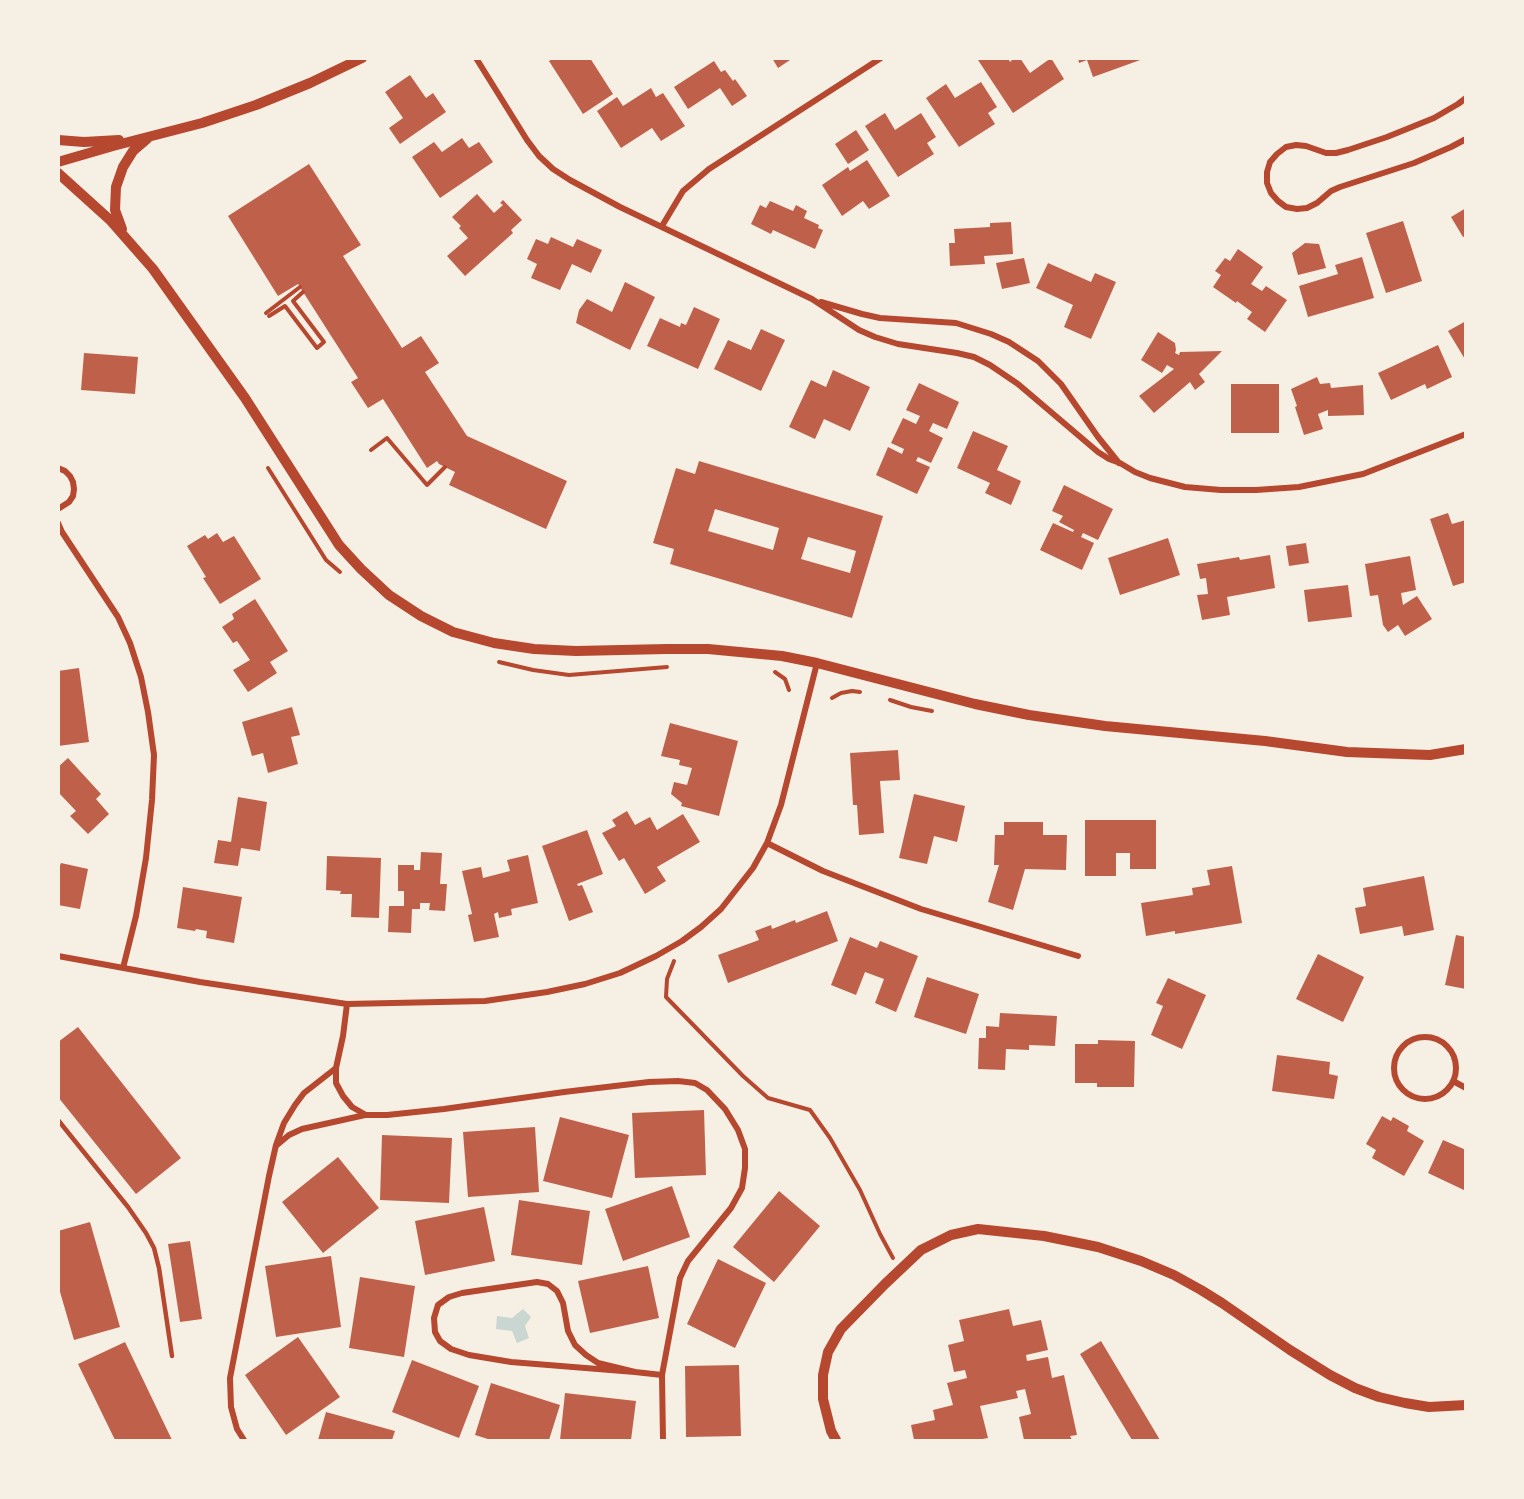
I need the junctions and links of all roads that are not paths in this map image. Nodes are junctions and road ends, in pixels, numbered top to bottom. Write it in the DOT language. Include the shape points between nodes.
graph roads {
  1 [pos="362,58"];
  2 [pos="476,58"];
  3 [pos="880,58"];
  4 [pos="1466,98"];
  5 [pos="149,137"];
  6 [pos="1466,139"];
  7 [pos="58,140"];
  8 [pos="58,162"];
  9 [pos="58,172"];
  10 [pos="662,226"];
  11 [pos="124,235"];
  12 [pos="812,299"];
  13 [pos="1466,434"];
  14 [pos="1120,463"];
  15 [pos="58,468"];
  16 [pos="58,509"];
  17 [pos="58,523"];
  18 [pos="817,663"];
  19 [pos="1466,749"];
  20 [pos="767,843"];
  21 [pos="58,956"];
  22 [pos="1078,956"];
  23 [pos="123,968"];
  24 [pos="347,1004"];
  25 [pos="336,1068"];
  26 [pos="1453,1081"];
  27 [pos="1466,1088"];
  28 [pos="366,1115"];
  29 [pos="58,1120"];
  30 [pos="276,1145"];
  31 [pos="172,1356"];
  32 [pos="635,1372"];
  33 [pos="662,1375"];
  34 [pos="1466,1405"];
  35 [pos="244,1440"];
  36 [pos="663,1440"];
  37 [pos="836,1440"];
  1 -- 5 [label="street" via="256,105"];
  2 -- 10 [label="street" via="540,156 580,186"];
  3 -- 10 [label="street" via="709,168 683,191"];
  4 -- 6 [label="street" via="1434,118 1348,150 1326,153 1306,146 1286,147 1270,162 1268,183 1271,193 1286,207 1307,208 1340,187 1414,163"];
  5 -- 7 [label="street"];
  5 -- 8 [label="street"];
  5 -- 11 [label="street" via="123,167 117,187 115,210"];
  9 -- 11 [label="street"];
  10 -- 12 [label="street"];
  11 -- 18 [label="street" via="153,269 245,398 339,544 389,595 421,616 453,632 534,650 708,650"];
  12 -- 14 [label="street" via="875,337 974,357 990,365 1098,452"];
  12 -- 14 [label="street" via="880,318 956,323 1009,342 1038,361 1061,384"];
  13 -- 14 [label="street" via="1363,474 1299,487 1185,487 1150,478"];
  15 -- 16 [label="street" via="70,476 74,489 69,502"];
  17 -- 23 [label="street" via="118,617 141,677 148,712 154,755 146,858"];
  18 -- 19 [label="street" via="975,704 1105,726 1347,752 1430,755"];
  18 -- 20 [label="street" via="781,805"];
  20 -- 22 [label="street" via="823,871 921,909"];
  20 -- 24 [label="street" via="721,909 701,927 620,973 547,992 485,1001"];
  21 -- 23 [label="street"];
  23 -- 24 [label="street"];
  24 -- 25 [label="street"];
  25 -- 28 [label="street" via="336,1083 343,1096"];
  25 -- 30 [label="street" via="304,1093 284,1123"];
  26 -- 26 [label="street" via="1455,1061 1437,1040 1418,1038 1397,1056 1395,1077 1407,1094 1428,1099 1447,1090"];
  26 -- 27 [label="street"];
  28 -- 30 [label="street" via="302,1129"];
  28 -- 33 [label="street" via="444,1109 649,1082 678,1080 707,1090 738,1130 746,1168 742,1188 731,1208 688,1261 680,1278"];
  29 -- 31 [label="lane" via="128,1207 154,1248"];
  30 -- 35 [label="street" via="230,1378 231,1407"];
  32 -- 32 [label="street" via="469,1355 440,1341 434,1318 438,1305 462,1293 537,1282 548,1284 563,1303 575,1345 598,1362"];
  32 -- 33 [label="street"];
  33 -- 36 [label="street"];
  34 -- 37 [label="street" via="1430,1407 1355,1388 1222,1303 1141,1261 1044,1236 978,1229 951,1235 921,1250 841,1329 828,1352 823,1375 823,1399"];
}
